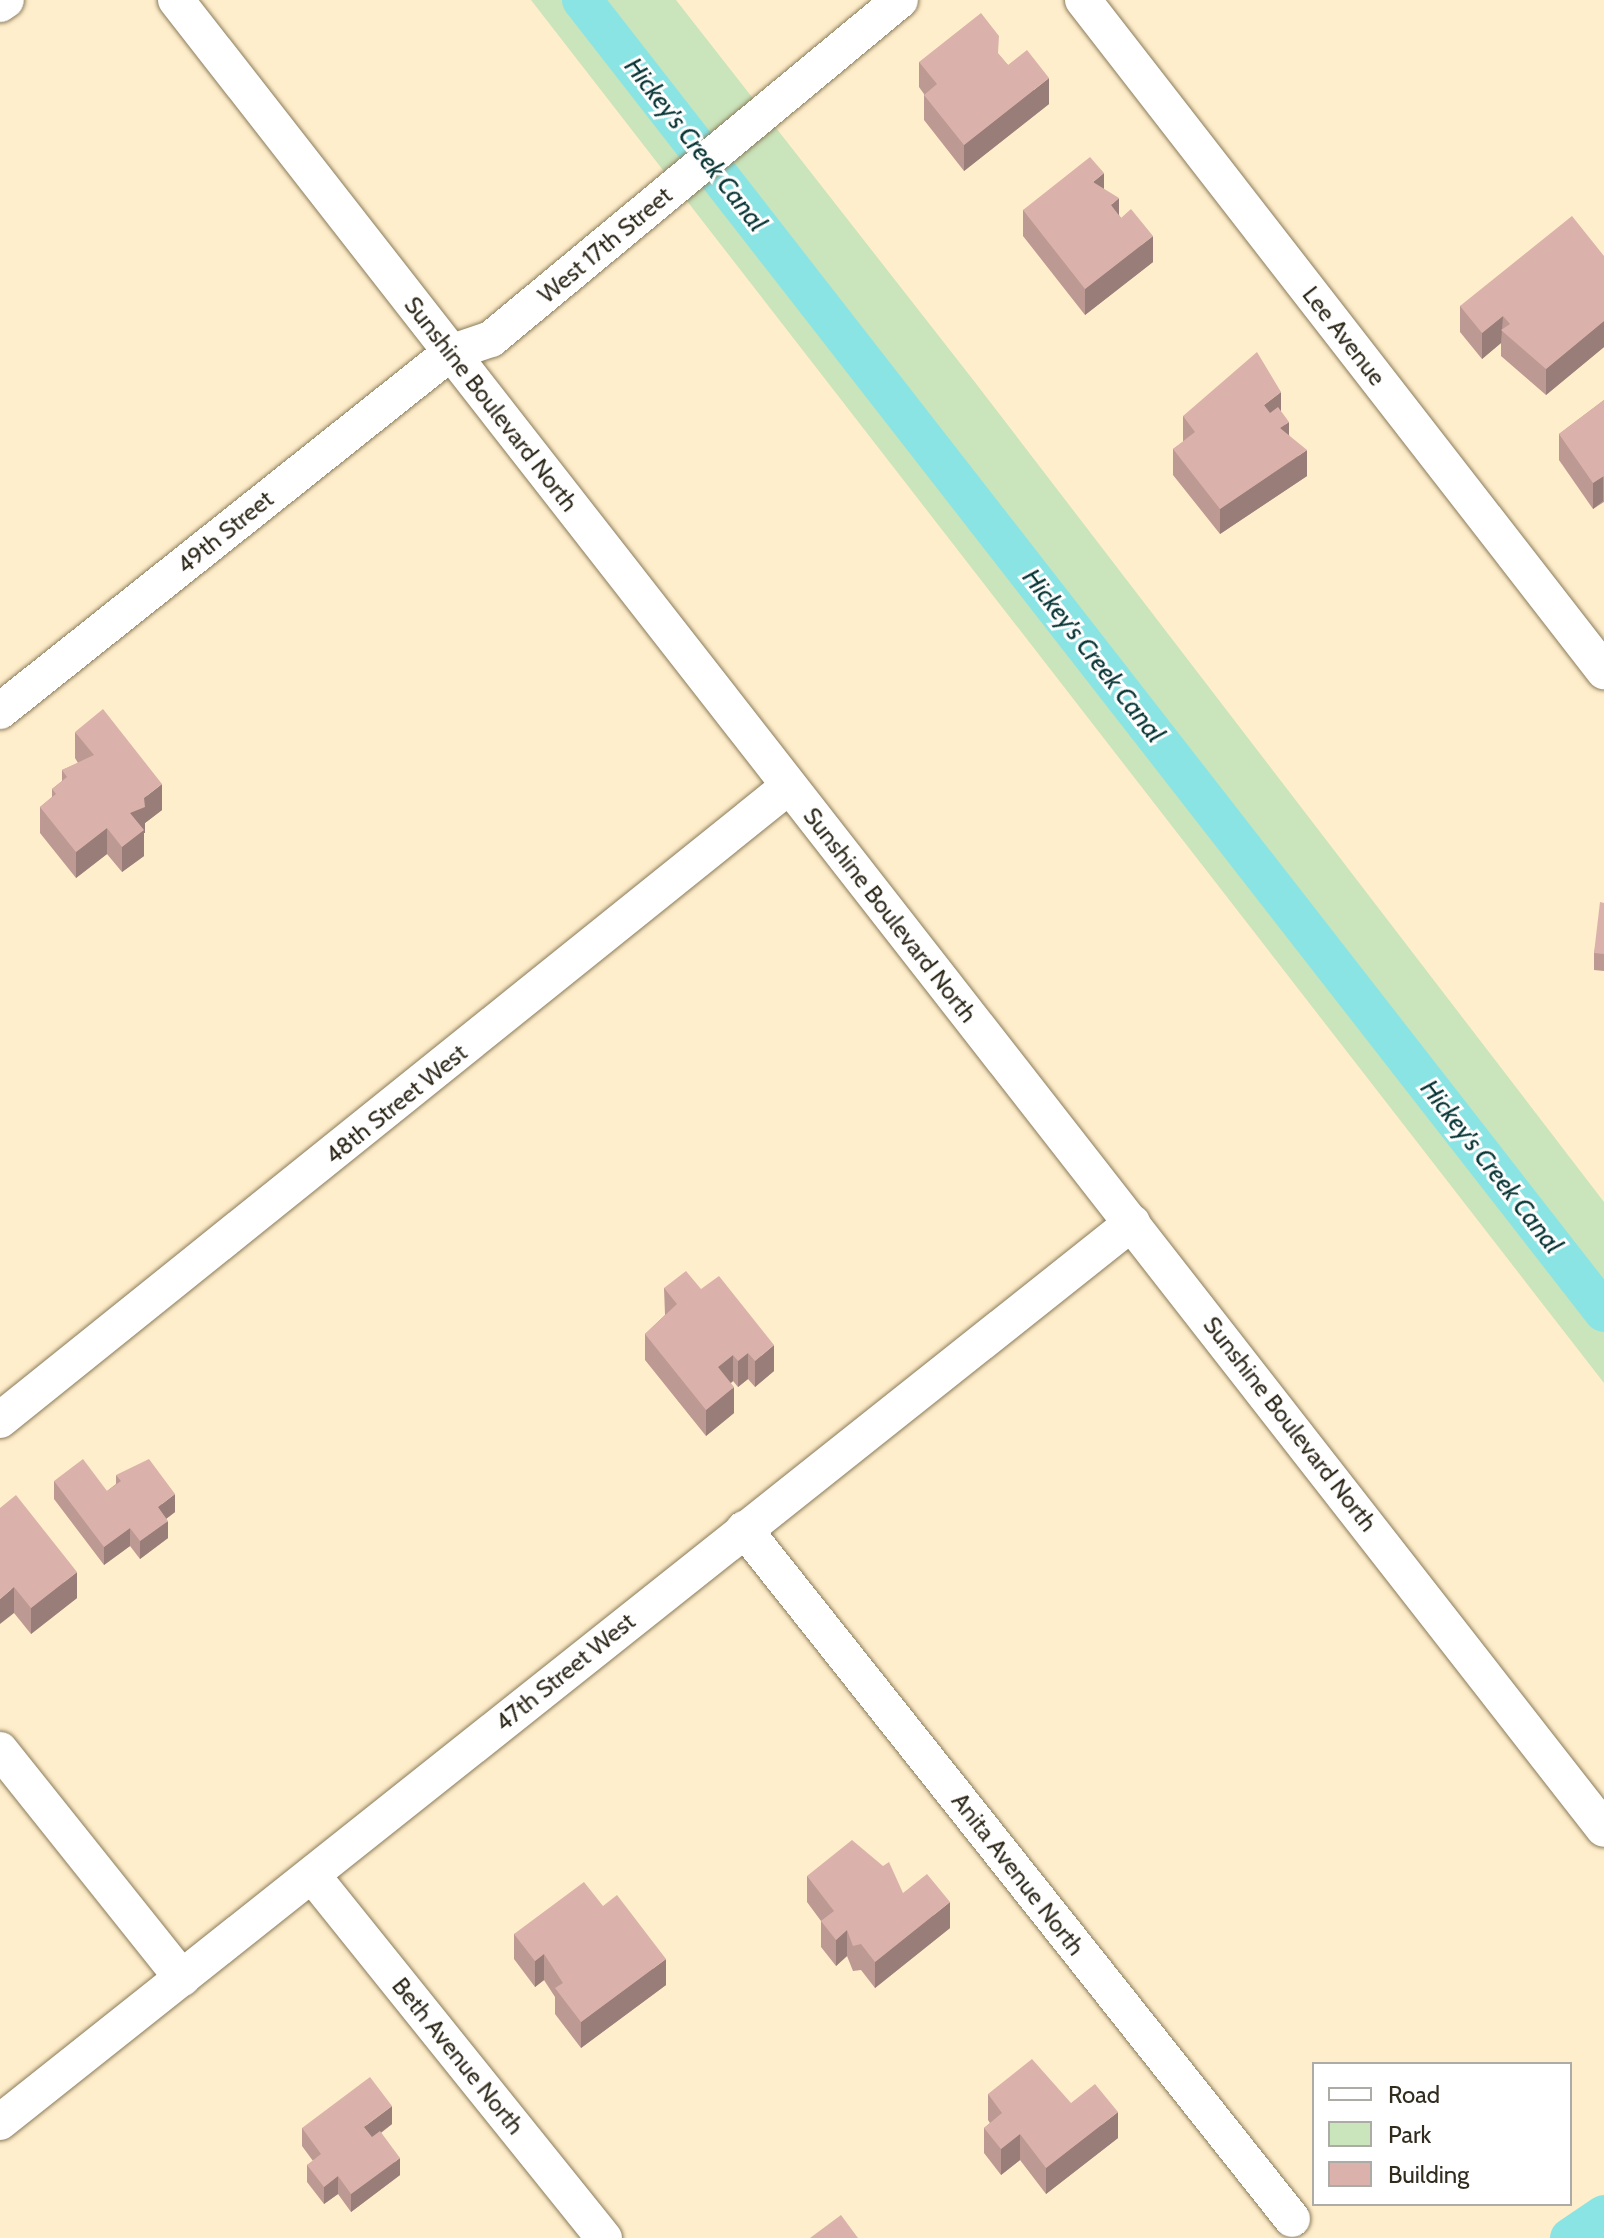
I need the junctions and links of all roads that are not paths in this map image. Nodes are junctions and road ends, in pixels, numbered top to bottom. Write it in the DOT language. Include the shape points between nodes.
graph roads {
  1 [pos="6,0"];
  2 [pos="176,0"];
  3 [pos="900,0"];
  4 [pos="1083,0"];
  5 [pos="0,4"];
  6 [pos="450,353"];
  7 [pos="1604,671"];
  8 [pos="0,711"];
  9 [pos="789,786"];
  10 [pos="1132,1223"];
  11 [pos="0,1420"];
  12 [pos="744,1529"];
  13 [pos="0,1750"];
  14 [pos="1604,1829"];
  15 [pos="312,1875"];
  16 [pos="182,1978"];
  17 [pos="0,2122"];
  18 [pos="1292,2219"];
  19 [pos="604,2238"];
  1 -- 5 [label="street"];
  2 -- 6 [label="street, Sunshine Boulevard North"];
  3 -- 6 [label="street, West 17th Street" via="491,339"];
  4 -- 7 [label="street, Lee Avenue"];
  6 -- 8 [label="street, 49th Street"];
  6 -- 9 [label="street, Sunshine Boulevard North"];
  9 -- 10 [label="street, Sunshine Boulevard North"];
  9 -- 11 [label="street, 48th Street West"];
  10 -- 12 [label="street, 47th Street West"];
  10 -- 14 [label="street, Sunshine Boulevard North"];
  12 -- 15 [label="street, 47th Street West"];
  12 -- 18 [label="street, Anita Avenue North"];
  13 -- 16 [label="street"];
  15 -- 16 [label="street, 47th Street West"];
  15 -- 19 [label="street, Beth Avenue North"];
  16 -- 17 [label="street, 47th Street West"];
}
